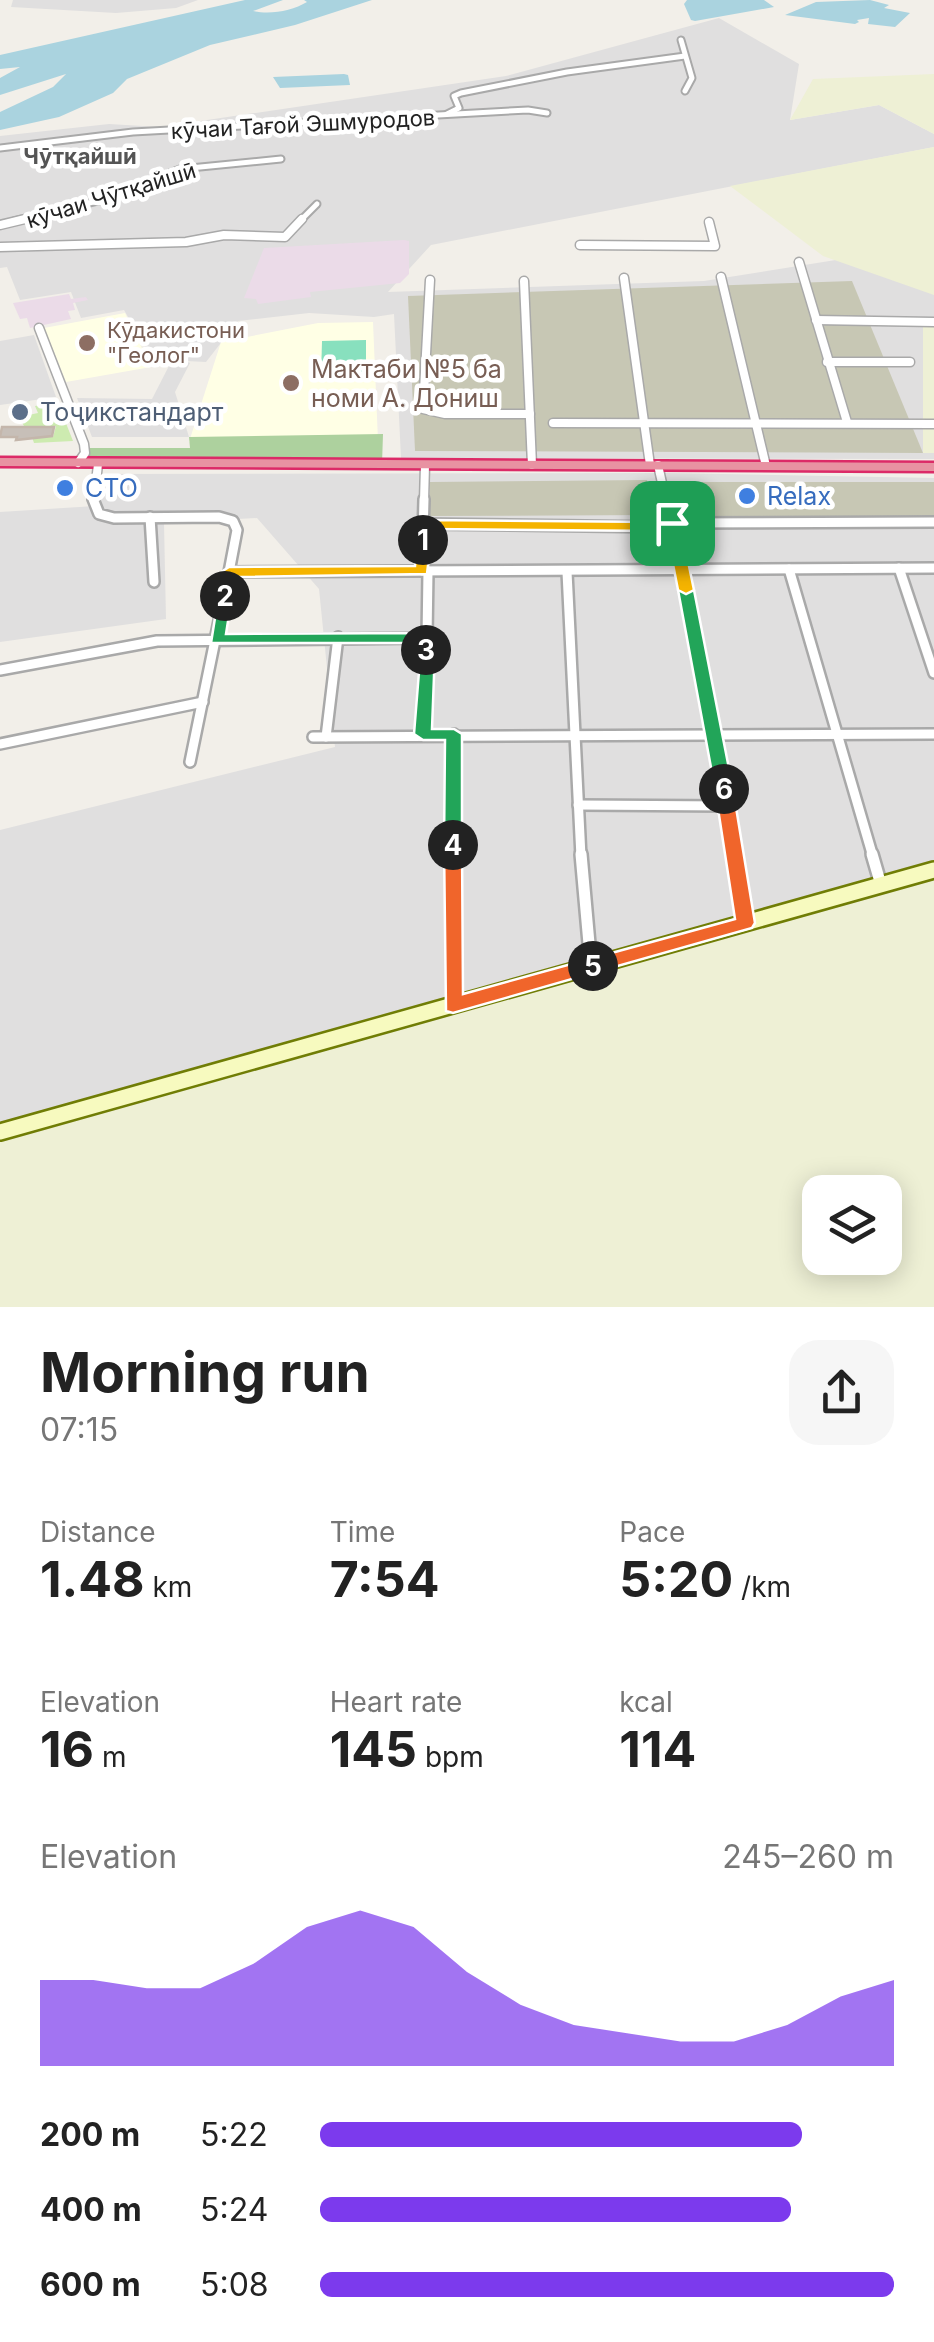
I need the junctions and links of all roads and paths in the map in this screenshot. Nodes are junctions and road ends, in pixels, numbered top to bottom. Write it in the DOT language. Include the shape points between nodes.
graph roads {
  1 [pos="682,40"];
  2 [pos="685,56"];
  3 [pos="685,91"];
  4 [pos="547,112"];
  5 [pos="434,118"];
  6 [pos="0,148"];
  7 [pos="282,159"];
  8 [pos="316,204"];
  9 [pos="709,222"];
  10 [pos="0,225"];
  11 [pos="580,245"];
  12 [pos="0,247"];
  13 [pos="799,262"];
  14 [pos="721,276"];
  15 [pos="624,278"];
  16 [pos="430,280"];
  17 [pos="524,281"];
  18 [pos="816,320"];
  19 [pos="934,322"];
  20 [pos="39,328"];
  21 [pos="827,362"];
  22 [pos="910,362"];
  23 [pos="530,414"];
  24 [pos="847,422"];
  25 [pos="554,423"];
  26 [pos="643,423"];
  27 [pos="757,423"];
  28 [pos="934,424"];
  29 [pos="0,462"];
  30 [pos="78,464"];
  31 [pos="98,464"];
  32 [pos="532,464"];
  33 [pos="654,464"];
  34 [pos="425,465"];
  35 [pos="766,466"];
  36 [pos="934,467"];
  37 [pos="150,517"];
  38 [pos="934,522"];
  39 [pos="672,523"];
  40 [pos="424,524"];
  41 [pos="898,568"];
  42 [pos="934,568"];
  43 [pos="790,569"];
  44 [pos="682,570"];
  45 [pos="425,571"];
  46 [pos="229,572"];
  47 [pos="567,572"];
  48 [pos="154,582"];
  49 [pos="338,637"];
  50 [pos="427,638"];
  51 [pos="217,639"];
  52 [pos="0,670"];
  53 [pos="934,673"];
  54 [pos="203,702"];
  55 [pos="423,734"];
  56 [pos="454,734"];
  57 [pos="574,734"];
  58 [pos="715,734"];
  59 [pos="934,734"];
  60 [pos="835,736"];
  61 [pos="313,737"];
  62 [pos="326,737"];
  63 [pos="0,744"];
  64 [pos="190,762"];
  65 [pos="578,805"];
  66 [pos="726,806"];
  67 [pos="934,870"];
  68 [pos="881,885"];
  69 [pos="745,923"];
  70 [pos="591,966"];
  71 [pos="453,1005"];
  72 [pos="0,1132"];
  1 -- 2 [label="street"];
  2 -- 3 [label="street" via="692,78"];
  2 -- 5 [label="street" via="460,93 454,96 460,108"];
  4 -- 5 [label="street, кӯчаи Тағой Эшмуродов"];
  5 -- 6 [label="street, кӯчаи Тағой Эшмуродов" via="133,132"];
  7 -- 10 [label="street, кӯчаи Чӯтқайшӣ" via="180,170 96,202"];
  8 -- 12 [label="street" via="285,237"];
  9 -- 11 [label="street" via="715,246"];
  13 -- 18 [label="street"];
  14 -- 27 [label="street"];
  15 -- 26 [label="street"];
  16 -- 23 [label="street" via="423,409"];
  17 -- 23 [label="street"];
  18 -- 19 [label="street"];
  18 -- 21 [label="street"];
  20 -- 30 [label="street" via="85,446"];
  21 -- 22 [label="street"];
  21 -- 24 [label="street"];
  23 -- 32 [label="street"];
  24 -- 27 [label="street"];
  24 -- 28 [label="street"];
  25 -- 26 [label="street"];
  26 -- 27 [label="street"];
  26 -- 33 [label="street"];
  27 -- 35 [label="street"];
  29 -- 30 [label="highway"];
  30 -- 31 [label="highway"];
  31 -- 34 [label="highway"];
  31 -- 37 [label="street" via="95,511"];
  32 -- 33 [label="highway"];
  32 -- 34 [label="highway"];
  33 -- 35 [label="highway"];
  33 -- 39 [label="street"];
  34 -- 40 [label="street"];
  35 -- 36 [label="highway"];
  37 -- 46 [label="street" via="232,521 237,530"];
  37 -- 48 [label="street"];
  38 -- 39 [label="street"];
  39 -- 40 [label="street"];
  39 -- 44 [label="street"];
  40 -- 45 [label="street"];
  41 -- 42 [label="street"];
  41 -- 43 [label="street"];
  41 -- 53 [label="street"];
  43 -- 44 [label="street"];
  43 -- 60 [label="street"];
  44 -- 47 [label="street"];
  44 -- 58 [label="street"];
  45 -- 46 [label="street"];
  45 -- 47 [label="street"];
  45 -- 50 [label="street"];
  46 -- 51 [label="street"];
  47 -- 57 [label="street"];
  49 -- 50 [label="street"];
  49 -- 51 [label="street"];
  49 -- 62 [label="street"];
  50 -- 55 [label="street"];
  51 -- 52 [label="street" via="136,644"];
  51 -- 54 [label="street"];
  54 -- 63 [label="street"];
  54 -- 64 [label="street"];
  55 -- 56 [label="street"];
  55 -- 62 [label="street"];
  56 -- 57 [label="street"];
  56 -- 71 [label="street"];
  57 -- 58 [label="street"];
  57 -- 65 [label="street"];
  58 -- 60 [label="street"];
  58 -- 66 [label="street"];
  59 -- 60 [label="street"];
  60 -- 68 [label="street"];
  61 -- 62 [label="street"];
  65 -- 66 [label="street"];
  65 -- 70 [label="street"];
  66 -- 69 [label="street"];
  67 -- 68 [label="street"];
  68 -- 69 [label="street"];
  69 -- 70 [label="street"];
  70 -- 71 [label="street"];
  71 -- 72 [label="street"];
}
